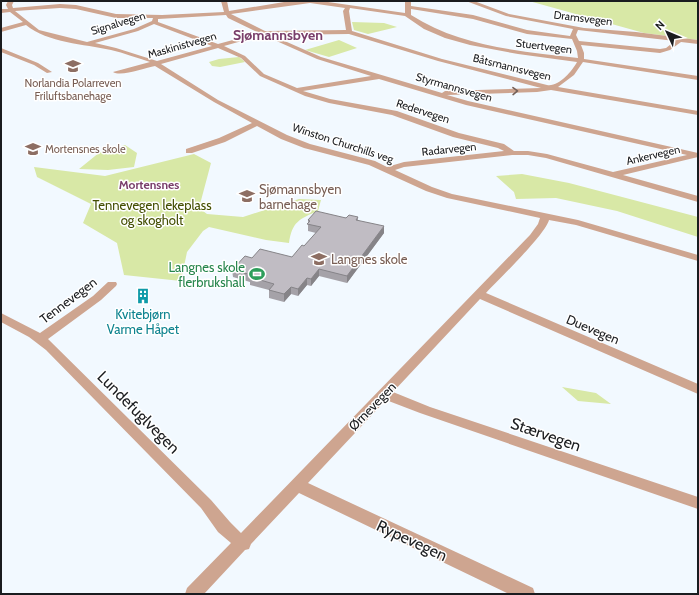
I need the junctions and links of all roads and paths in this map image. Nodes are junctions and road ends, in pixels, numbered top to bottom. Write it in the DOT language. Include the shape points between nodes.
graph roads {
  1 [pos="11,1"];
  2 [pos="224,1"];
  3 [pos="469,1"];
  4 [pos="408,4"];
  5 [pos="348,7"];
  6 [pos="10,10"];
  7 [pos="1,11"];
  8 [pos="227,14"];
  9 [pos="408,15"];
  10 [pos="156,20"];
  11 [pos="26,23"];
  12 [pos="576,28"];
  13 [pos="1,30"];
  14 [pos="349,32"];
  15 [pos="265,33"];
  16 [pos="679,40"];
  17 [pos="575,41"];
  18 [pos="698,42"];
  19 [pos="87,43"];
  20 [pos="217,46"];
  21 [pos="1,50"];
  22 [pos="580,60"];
  23 [pos="155,63"];
  24 [pos="49,72"];
  25 [pos="116,72"];
  26 [pos="380,76"];
  27 [pos="698,78"];
  28 [pos="552,88"];
  29 [pos="295,90"];
  30 [pos="434,92"];
  31 [pos="698,113"];
  32 [pos="257,123"];
  33 [pos="189,151"];
  34 [pos="512,153"];
  35 [pos="698,155"];
  36 [pos="389,169"];
  37 [pos="613,175"];
  38 [pos="698,199"];
  39 [pos="545,216"];
  40 [pos="698,258"];
  41 [pos="112,284"];
  42 [pos="478,294"];
  43 [pos="1,317"];
  44 [pos="40,339"];
  45 [pos="698,388"];
  46 [pos="384,394"];
  47 [pos="297,485"];
  48 [pos="698,503"];
  49 [pos="243,544"];
  50 [pos="193,594"];
  51 [pos="527,594"];
  1 -- 6 [label="street"];
  2 -- 8 [label="street"];
  3 -- 12 [label="street, Dramsvegen" via="519,18"];
  4 -- 9 [label="street"];
  4 -- 17 [label="street"];
  5 -- 8 [label="street" via="304,2"];
  5 -- 9 [label="street"];
  5 -- 14 [label="street" via="346,11"];
  6 -- 7 [label="street"];
  6 -- 10 [label="street" via="76,7 122,17"];
  6 -- 11 [label="street, Winston Churchills veg"];
  8 -- 10 [label="street"];
  8 -- 15 [label="street, Styrmannsvegen"];
  9 -- 22 [label="street, Stuertvegen" via="433,31 452,38 523,54"];
  10 -- 19 [label="street, Signalvegen" via="136,30"];
  10 -- 20 [label="street, Redervegen"];
  11 -- 13 [label="street"];
  11 -- 19 [label="street, Winston Churchills veg" via="40,32"];
  12 -- 16 [label="street, Dramsvegen"];
  12 -- 17 [label="street" via="573,33"];
  14 -- 15 [label="street, Maskinistvegen"];
  14 -- 28 [label="street, Båtsmannsvegen"];
  15 -- 20 [label="street, Maskinistvegen"];
  15 -- 26 [label="street, Styrmannsvegen" via="312,55"];
  16 -- 17 [label="street" via="668,49 660,51"];
  16 -- 18 [label="street, Dramsvegen"];
  17 -- 22 [label="street"];
  19 -- 23 [label="street, Winston Churchills veg" via="118,50"];
  20 -- 23 [label="street, Maskinistvegen"];
  20 -- 29 [label="street, Redervegen" via="239,55 259,73"];
  21 -- 24 [label="street"];
  22 -- 27 [label="street, Stuertvegen"];
  22 -- 28 [label="street" via="578,66 564,80"];
  23 -- 25 [label="street, Maskinistvegen"];
  23 -- 32 [label="street, Winston Churchills veg"];
  26 -- 29 [label="street"];
  26 -- 30 [label="street, Styrmannsvegen"];
  30 -- 28 [label="street, one-way" via="526,91"];
  28 -- 31 [label="street, Båtsmannsvegen"];
  29 -- 34 [label="street, Redervegen" via="321,99 394,113 460,136 501,146"];
  30 -- 35 [label="street, Styrmannsvegen" via="485,107"];
  32 -- 33 [label="street"];
  32 -- 36 [label="street, Winston Churchills veg" via="307,146"];
  34 -- 36 [label="street, Radarvegen" via="404,165"];
  34 -- 37 [label="street, Redervegen" via="547,156"];
  35 -- 37 [label="street, Ankervegen"];
  36 -- 39 [label="street, Winston Churchills veg" via="450,196"];
  37 -- 38 [label="street, Redervegen"];
  39 -- 40 [label="street, Winston Churchills veg"];
  39 -- 42 [label="street, Ørnevegen" via="540,229"];
  41 -- 44 [label="street, Tennevegen" via="97,298"];
  42 -- 45 [label="street, Duevegen"];
  42 -- 46 [label="street, Ørnevegen"];
  43 -- 44 [label="street, Lundefuglvegen"];
  44 -- 49 [label="street, Lundefuglvegen" via="155,451 206,504 224,527"];
  46 -- 47 [label="street, Ørnevegen"];
  46 -- 48 [label="street, Stærvegen"];
  47 -- 49 [label="street, Ørnevegen"];
  47 -- 51 [label="street, Rypevegen"];
  49 -- 50 [label="street, Ørnevegen"];
}
